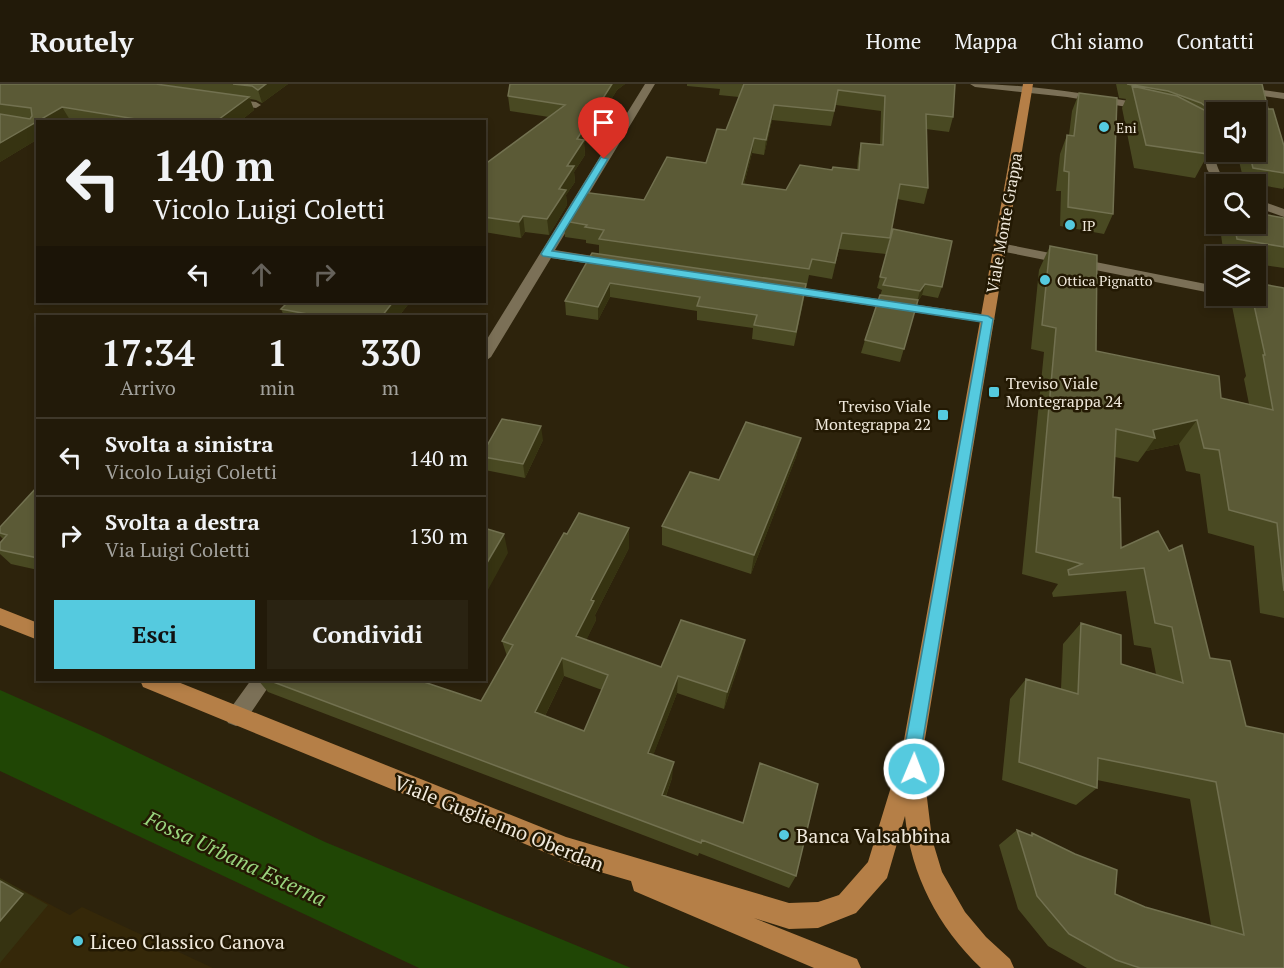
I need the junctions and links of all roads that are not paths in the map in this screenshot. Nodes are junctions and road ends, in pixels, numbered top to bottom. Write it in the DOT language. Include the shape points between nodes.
graph roads {
  1 [pos="650,84"];
  2 [pos="975,84"];
  3 [pos="1196,84"];
  4 [pos="1027,87"];
  5 [pos="1284,96"];
  6 [pos="221,100"];
  7 [pos="256,105"];
  8 [pos="1161,110"];
  9 [pos="1181,117"];
  10 [pos="1214,174"];
  11 [pos="1266,207"];
  12 [pos="1284,213"];
  13 [pos="1000,248"];
  14 [pos="546,254"];
  15 [pos="628,266"];
  16 [pos="770,287"];
  17 [pos="1206,288"];
  18 [pos="988,319"];
  19 [pos="486,354"];
  20 [pos="0,616"];
  21 [pos="36,631"];
  22 [pos="152,681"];
  23 [pos="262,681"];
  24 [pos="236,716"];
  25 [pos="913,751"];
  26 [pos="566,849"];
  27 [pos="848,968"];
  28 [pos="1000,968"];
  1 -- 14 [label="street"];
  2 -- 4 [label="street"];
  3 -- 5 [label="street"];
  4 -- 8 [label="street"];
  4 -- 13 [label="main road, Viale Monte Grappa"];
  6 -- 7 [label="lane"];
  9 -- 10 [label="street" via="1205,133"];
  11 -- 12 [label="street"];
  13 -- 17 [label="street"];
  13 -- 18 [label="main road, Viale Monte Grappa"];
  14 -- 15 [label="street"];
  14 -- 19 [label="street"];
  16 -- 18 [label="street"];
  18 -- 25 [label="main road, Viale Monte Grappa"];
  20 -- 21 [label="main road"];
  22 -- 24 [label="main road, Viale Guglielmo Oberdan"];
  23 -- 24 [label="street"];
  24 -- 26 [label="main road, Viale Guglielmo Oberdan"];
  25 -- 26 [label="main road, Viale Monte Grappa" via="878,869 847,904 818,915 789,916"];
  25 -- 28 [label="main road, Viale Monte Grappa" via="927,864 953,918 979,951"];
  26 -- 27 [label="main road, Viale Guglielmo Oberdan"];
}
